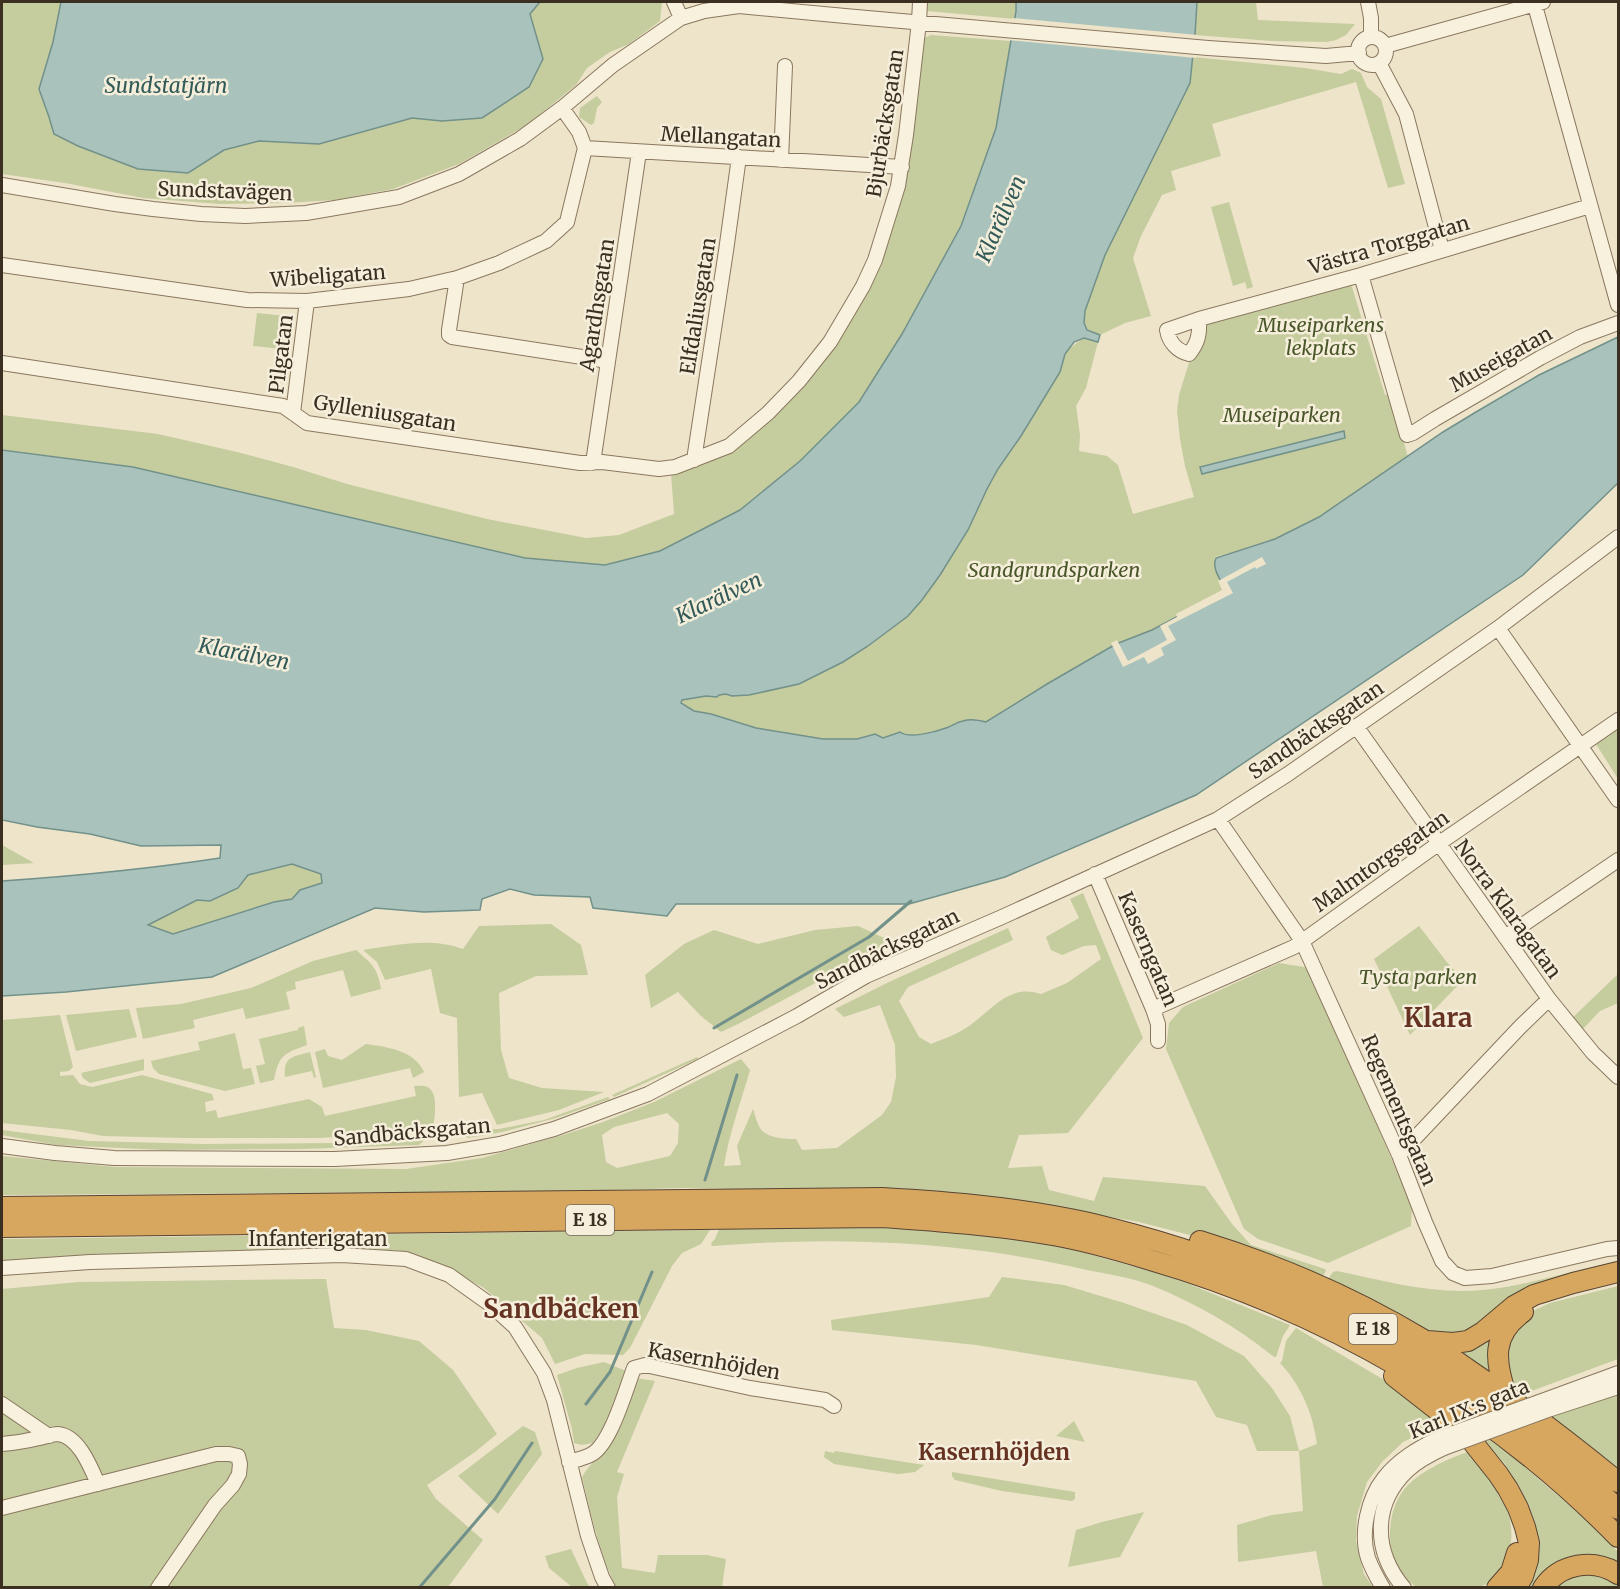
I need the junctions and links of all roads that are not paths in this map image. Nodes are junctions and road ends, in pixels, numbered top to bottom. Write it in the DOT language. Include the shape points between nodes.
graph roads {
  1 [pos="674,2"];
  2 [pos="920,2"];
  3 [pos="1368,2"];
  4 [pos="1537,2"];
  5 [pos="681,18"];
  6 [pos="919,22"];
  7 [pos="1371,37"];
  8 [pos="1386,46"];
  9 [pos="1359,53"];
  10 [pos="1379,63"];
  11 [pos="785,66"];
  12 [pos="562,108"];
  13 [pos="585,148"];
  14 [pos="639,152"];
  15 [pos="739,157"];
  16 [pos="781,160"];
  17 [pos="902,167"];
  18 [pos="2,185"];
  19 [pos="1590,206"];
  20 [pos="1442,250"];
  21 [pos="2,265"];
  22 [pos="1361,275"];
  23 [pos="457,278"];
  24 [pos="308,301"];
  25 [pos="1618,305"];
  26 [pos="1199,320"];
  27 [pos="1618,324"];
  28 [pos="608,361"];
  29 [pos="2,363"];
  30 [pos="293,413"];
  31 [pos="694,460"];
  32 [pos="592,463"];
  33 [pos="1618,537"];
  34 [pos="1498,628"];
  35 [pos="1618,720"];
  36 [pos="1356,726"];
  37 [pos="1581,745"];
  38 [pos="1618,800"];
  39 [pos="1218,819"];
  40 [pos="1438,844"];
  41 [pos="1618,860"];
  42 [pos="1095,874"];
  43 [pos="1505,937"];
  44 [pos="1302,941"];
  45 [pos="1549,999"];
  46 [pos="1153,1009"];
  47 [pos="1158,1041"];
  48 [pos="1618,1077"];
  49 [pos="2,1142"];
  50 [pos="2,1146"];
  51 [pos="55,1153"];
  52 [pos="1399,1155"];
  53 [pos="2,1207"];
  54 [pos="1088,1223"];
  55 [pos="2,1227"];
  56 [pos="1618,1248"];
  57 [pos="2,1268"];
  58 [pos="1618,1272"];
  59 [pos="1618,1281"];
  60 [pos="1339,1334"];
  61 [pos="1425,1341"];
  62 [pos="1618,1372"];
  63 [pos="1618,1387"];
  64 [pos="1506,1395"];
  65 [pos="2,1404"];
  66 [pos="834,1406"];
  67 [pos="1544,1406"];
  68 [pos="50,1436"];
  69 [pos="2,1444"];
  70 [pos="1440,1444"];
  71 [pos="569,1462"];
  72 [pos="1618,1482"];
  73 [pos="98,1485"];
  74 [pos="1513,1500"];
  75 [pos="2,1508"];
  76 [pos="1618,1509"];
  77 [pos="1618,1537"];
  78 [pos="1618,1574"];
  79 [pos="158,1587"];
  80 [pos="608,1587"];
  81 [pos="1383,1587"];
  82 [pos="1404,1587"];
  83 [pos="1497,1587"];
  84 [pos="1516,1587"];
  85 [pos="1543,1587"];
  1 -- 5 [label="street"];
  2 -- 6 [label="street, Bjurbäcksgatan"];
  3 -- 7 [label="street"];
  4 -- 8 [label="street"];
  4 -- 19 [label="street"];
  5 -- 6 [label="street, Sundstavägen" via="739,6"];
  5 -- 12 [label="street, Sundstavägen" via="613,65"];
  6 -- 9 [label="street, Sundstavägen" via="1208,48 1326,56"];
  6 -- 17 [label="street, Bjurbäcksgatan"];
  7 -- 8 [label="street"];
  7 -- 9 [label="street" via="1362,42"];
  8 -- 10 [label="street"];
  9 -- 10 [label="street" via="1366,63"];
  10 -- 20 [label="street" via="1406,114"];
  11 -- 16 [label="street"];
  12 -- 13 [label="street"];
  12 -- 18 [label="street, Sundstavägen" via="490,158 431,186 399,197 306,213 201,214"];
  13 -- 14 [label="street, Mellangatan"];
  13 -- 23 [label="street, Wibeligatan" via="567,222 546,241"];
  14 -- 15 [label="street, Mellangatan"];
  14 -- 28 [label="street, Agardhsgatan"];
  15 -- 16 [label="street, Mellangatan"];
  15 -- 31 [label="street, Elfdaliusgatan"];
  16 -- 17 [label="street, Mellangatan"];
  17 -- 31 [label="street, Bjurbäcksgatan" via="875,260 830,342 768,413 729,446"];
  19 -- 20 [label="street, Västra Torggatan"];
  19 -- 25 [label="street"];
  20 -- 22 [label="street, Västra Torggatan"];
  21 -- 24 [label="street, Wibeligatan" via="247,300"];
  22 -- 26 [label="street, Västra Torggatan"];
  22 -- 27 [label="street, Museigatan" via="1407,435 1540,358"];
  23 -- 24 [label="street, Wibeligatan" via="405,290"];
  23 -- 28 [label="street" via="449,330 452,337"];
  24 -- 30 [label="street, Pilgatan"];
  28 -- 32 [label="street, Agardhsgatan"];
  29 -- 30 [label="street, Gylleniusgatan" via="283,406"];
  30 -- 32 [label="street, Gylleniusgatan" via="307,423"];
  31 -- 32 [label="street, Gylleniusgatan" via="658,469"];
  33 -- 34 [label="street, Sandbäcksgatan"];
  34 -- 36 [label="street, Sandbäcksgatan"];
  34 -- 37 [label="street"];
  35 -- 37 [label="street, Malmtorgsgatan"];
  36 -- 39 [label="street, Sandbäcksgatan"];
  36 -- 40 [label="street, Norra Klaragatan"];
  37 -- 38 [label="street"];
  37 -- 40 [label="street, Malmtorgsgatan"];
  39 -- 42 [label="street, Sandbäcksgatan"];
  39 -- 44 [label="street, Regementsgatan"];
  40 -- 43 [label="street, Norra Klaragatan"];
  40 -- 44 [label="street, Malmtorgsgatan"];
  41 -- 43 [label="street"];
  42 -- 46 [label="street, Kaserngatan"];
  42 -- 51 [label="street, Sandbäcksgatan" via="866,976 648,1094 554,1129 500,1144 447,1153 335,1159 114,1158"];
  43 -- 45 [label="street, Norra Klaragatan"];
  44 -- 46 [label="street, Malmtorgsgatan" via="1275,957"];
  44 -- 52 [label="street, Regementsgatan"];
  45 -- 48 [label="street, Norra Klaragatan"];
  45 -- 52 [label="street"];
  46 -- 47 [label="street, Kaserngatan"];
  49 -- 51 [label="street, Sandbäcksgatan"];
  50 -- 51 [label="street, Sandbäcksgatan"];
  52 -- 56 [label="street, Regementsgatan" via="1442,1261 1453,1273 1465,1278 1492,1276"];
  53 -- 54 [label="highway, E 18" via="882,1198 966,1203"];
  54 -- 61 [label="highway" via="1151,1230 1260,1260 1383,1316"];
  54 -- 76 [label="highway, E 18" via="1263,1277 1383,1335 1467,1386 1532,1434"];
  55 -- 60 [label="highway, E 18" via="872,1217 964,1222 1048,1234 1173,1266 1261,1297"];
  57 -- 71 [label="street, Infanterigatan" via="342,1255 406,1259 449,1275 515,1327 544,1373"];
  58 -- 61 [label="highway" via="1534,1294 1468,1341"];
  59 -- 64 [label="highway" via="1542,1301 1512,1322 1498,1347"];
  60 -- 74 [label="highway" via="1463,1430"];
  60 -- 77 [label="highway, E 18" via="1455,1401 1529,1456"];
  61 -- 64 [label="highway"];
  62 -- 67 [label="street, Karl IX:s gata"];
  63 -- 67 [label="street, Karl IX:s gata"];
  64 -- 72 [label="highway"];
  65 -- 68 [label="street"];
  66 -- 71 [label="street, Kasernhöjden" via="825,1400 645,1365 634,1368 600,1447 593,1454"];
  67 -- 70 [label="street, Karl IX:s gata, bridge"];
  68 -- 69 [label="street"];
  68 -- 73 [label="street" via="60,1434 75,1444"];
  70 -- 81 [label="street, Karl IX:s gata" via="1414,1452 1400,1462 1384,1478 1371,1502 1365,1523 1366,1550"];
  70 -- 82 [label="street, Karl IX:s gata" via="1408,1470 1385,1504 1381,1542 1388,1565"];
  71 -- 80 [label="street, Infanterigatan" via="588,1536"];
  73 -- 75 [label="street"];
  73 -- 79 [label="street" via="216,1454 238,1456 239,1474 234,1485 215,1505"];
  74 -- 83 [label="highway" via="1517,1551 1511,1572"];
  74 -- 84 [label="highway" via="1529,1543 1528,1560"];
  78 -- 85 [label="highway" via="1582,1564 1554,1575"];
}
